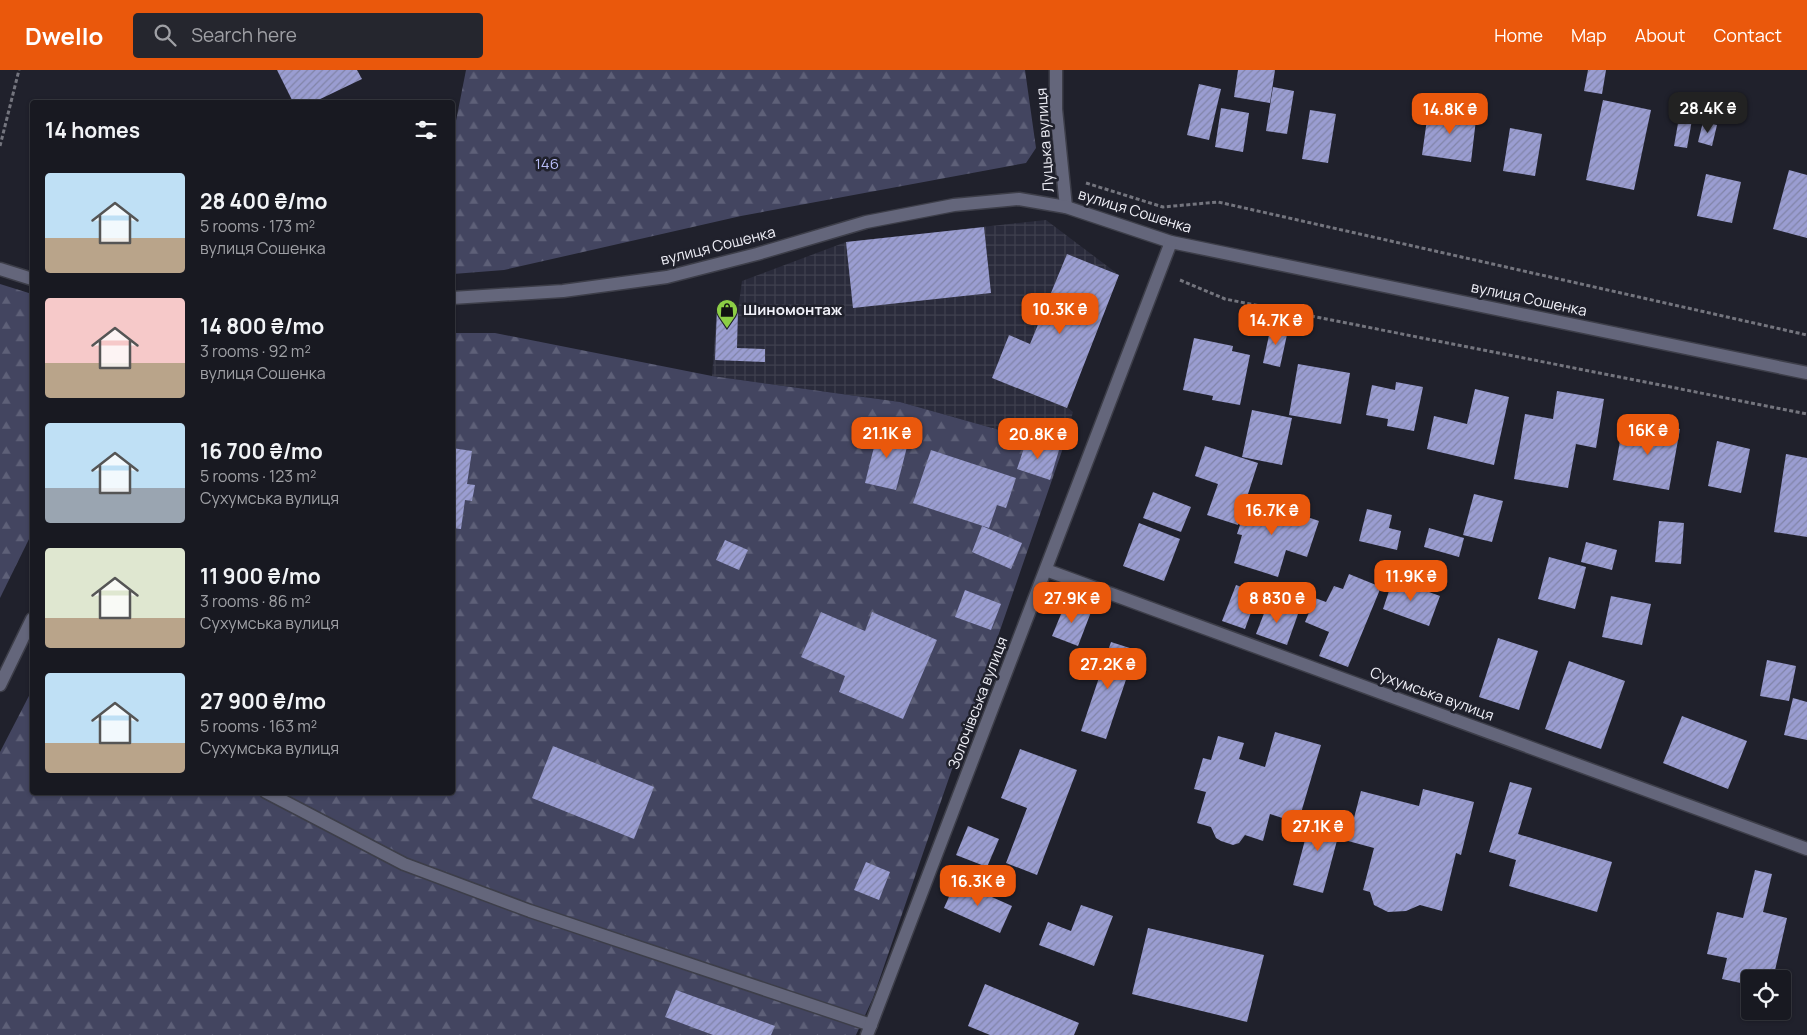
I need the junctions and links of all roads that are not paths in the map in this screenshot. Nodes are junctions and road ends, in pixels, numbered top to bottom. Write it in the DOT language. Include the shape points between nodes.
graph roads {
  1 [pos="1056,70"];
  2 [pos="1066,207"];
  3 [pos="1172,242"];
  4 [pos="0,269"];
  5 [pos="30,278"];
  6 [pos="455,298"];
  7 [pos="1807,373"];
  8 [pos="1046,570"];
  9 [pos="30,623"];
  10 [pos="0,685"];
  11 [pos="272,795"];
  12 [pos="1807,849"];
  13 [pos="869,1030"];
  1 -- 2 [label="street, Луцька вулиця" via="1056,109"];
  2 -- 3 [label="street, вулиця Сошенка"];
  2 -- 6 [label="street, вулиця Сошенка" via="1019,199 954,205 866,222 667,277 563,291"];
  3 -- 7 [label="street, вулиця Сошенка"];
  3 -- 8 [label="street, Золочівська вулиця"];
  4 -- 5 [label="street"];
  8 -- 12 [label="street, Сухумська вулиця"];
  8 -- 13 [label="street, Золочівська вулиця"];
  9 -- 10 [label="street"];
  11 -- 13 [label="street" via="404,864"];
}
